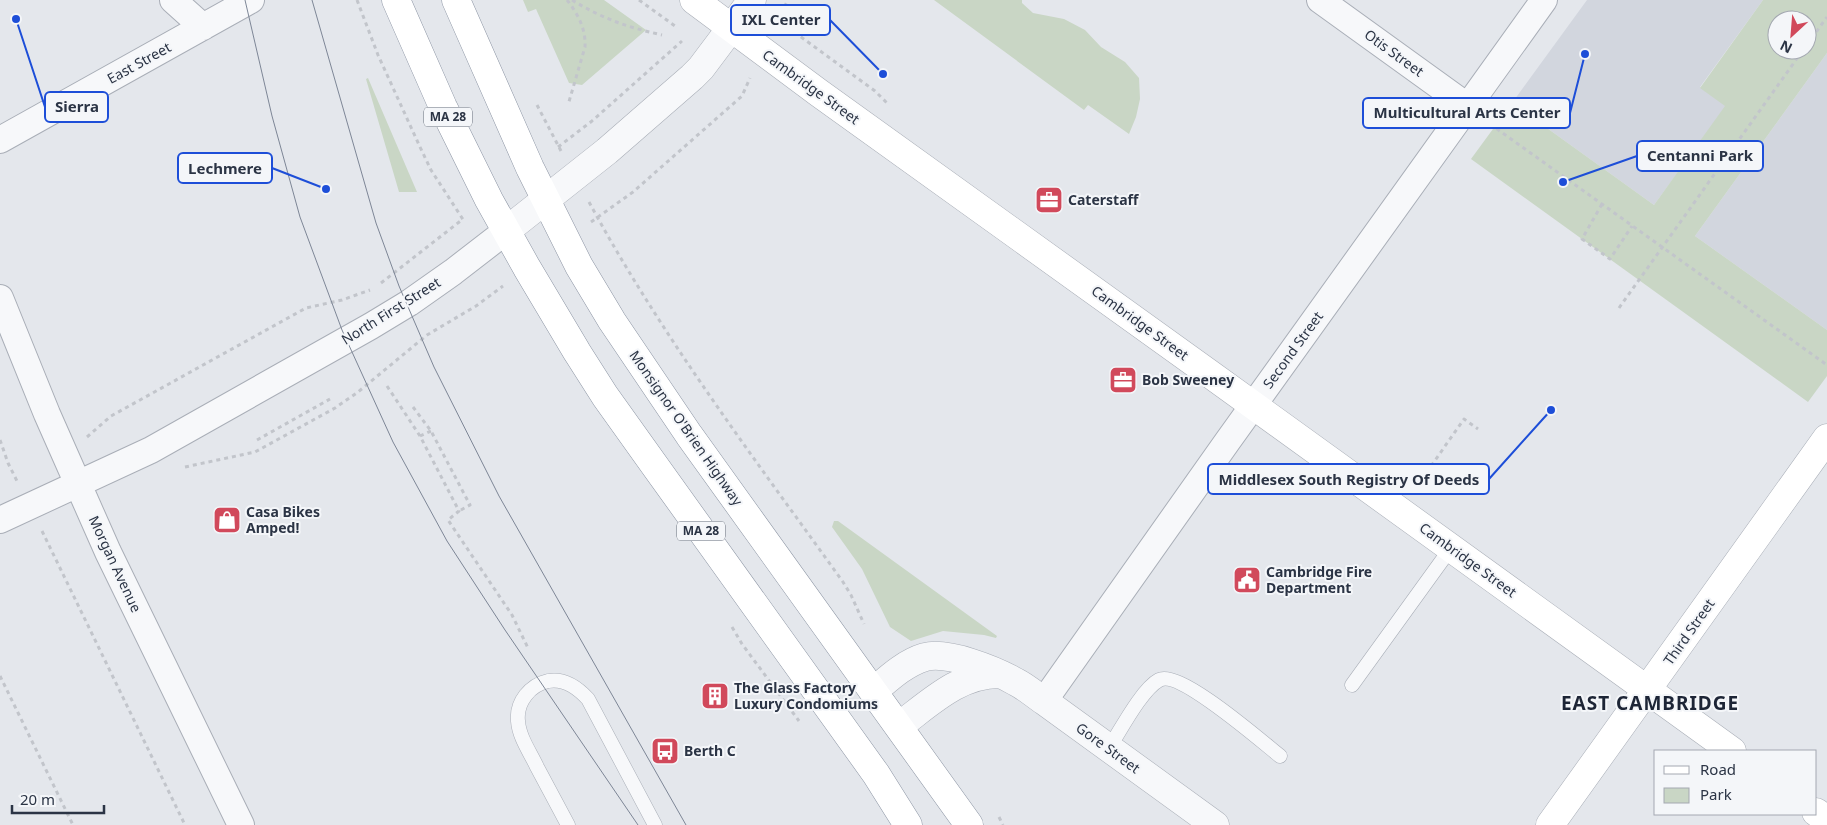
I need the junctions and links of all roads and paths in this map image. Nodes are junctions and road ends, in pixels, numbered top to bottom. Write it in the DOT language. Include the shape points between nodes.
graph roads {
  1 [pos="174,0"];
  2 [pos="251,0"];
  3 [pos="357,0"];
  4 [pos="396,0"];
  5 [pos="456,0"];
  6 [pos="567,0"];
  7 [pos="572,0"];
  8 [pos="639,0"];
  9 [pos="694,0"];
  10 [pos="752,0"];
  11 [pos="1320,0"];
  12 [pos="1544,0"];
  13 [pos="649,7"];
  14 [pos="1827,17"];
  15 [pos="203,27"];
  16 [pos="731,28"];
  17 [pos="1817,31"];
  18 [pos="662,35"];
  19 [pos="808,42"];
  20 [pos="670,51"];
  21 [pos="1796,60"];
  22 [pos="568,105"];
  23 [pos="1467,106"];
  24 [pos="725,110"];
  25 [pos="592,121"];
  26 [pos="1490,124"];
  27 [pos="0,140"];
  28 [pos="431,170"];
  29 [pos="633,192"];
  30 [pos="546,199"];
  31 [pos="1602,204"];
  32 [pos="1632,226"];
  33 [pos="506,230"];
  34 [pos="1662,247"];
  35 [pos="420,252"];
  36 [pos="620,259"];
  37 [pos="381,284"];
  38 [pos="373,289"];
  39 [pos="0,298"];
  40 [pos="476,306"];
  41 [pos="1619,308"];
  42 [pos="1827,365"];
  43 [pos="387,386"];
  44 [pos="330,399"];
  45 [pos="1254,405"];
  46 [pos="413,407"];
  47 [pos="1478,429"];
  48 [pos="431,431"];
  49 [pos="90,435"];
  50 [pos="420,436"];
  51 [pos="1827,438"];
  52 [pos="0,440"];
  53 [pos="257,440"];
  54 [pos="180,468"];
  55 [pos="16,479"];
  56 [pos="1422,479"];
  57 [pos="78,484"];
  58 [pos="459,511"];
  59 [pos="0,520"];
  60 [pos="42,532"];
  61 [pos="1451,548"];
  62 [pos="865,628"];
  63 [pos="528,648"];
  64 [pos="999,674"];
  65 [pos="0,676"];
  66 [pos="1352,685"];
  67 [pos="1647,690"];
  68 [pos="874,691"];
  69 [pos="1044,701"];
  70 [pos="900,726"];
  71 [pos="1109,748"];
  72 [pos="1731,750"];
  73 [pos="1280,756"];
  74 [pos="73,825"];
  75 [pos="185,825"];
  76 [pos="241,825"];
  77 [pos="568,825"];
  78 [pos="655,825"];
  79 [pos="908,825"];
  80 [pos="969,825"];
  81 [pos="1215,825"];
  82 [pos="1550,825"];
  1 -- 15 [label="street"];
  2 -- 15 [label="street, East Street"];
  3 -- 28 [label="path" via="380,61"];
  4 -- 33 [label="main road, MA 28" via="443,106"];
  5 -- 30 [label="main road, Monsignor O'Brien Highway"];
  6 -- 22 [label="path" via="580,20 585,40"];
  7 -- 18 [label="path" via="616,23"];
  8 -- 13 [label="path"];
  9 -- 16 [label="main road, Cambridge Street"];
  10 -- 16 [label="street, North First Street"];
  10 -- 19 [label="path"];
  11 -- 23 [label="street, Otis Street"];
  12 -- 23 [label="street, Second Street"];
  14 -- 17 [label="path"];
  15 -- 27 [label="street, East Street"];
  16 -- 30 [label="street, North First Street" via="692,77"];
  16 -- 45 [label="main road, Cambridge Street"];
  20 -- 25 [label="path"];
  21 -- 34 [label="path"];
  23 -- 45 [label="street, Second Street"];
  24 -- 29 [label="path"];
  26 -- 31 [label="path"];
  30 -- 33 [label="street, North First Street"];
  30 -- 68 [label="main road, Monsignor O'Brien Highway" via="586,278 649,377"];
  31 -- 32 [label="path"];
  31 -- 32 [label="path" via="1582,239 1610,259"];
  32 -- 34 [label="path"];
  33 -- 57 [label="street, North First Street" via="453,272 371,326 151,450"];
  33 -- 79 [label="main road, MA 28" via="605,396 831,710"];
  34 -- 41 [label="path"];
  34 -- 42 [label="path"];
  35 -- 37 [label="path, North First Street"];
  36 -- 62 [label="path" via="704,388 843,582"];
  38 -- 49 [label="path, North First Street" via="306,308 111,416"];
  39 -- 57 [label="street, Morgan Avenue"];
  40 -- 54 [label="path" via="427,335 335,408 258,451"];
  43 -- 50 [label="path"];
  44 -- 53 [label="path"];
  45 -- 61 [label="main road, Cambridge Street"];
  45 -- 69 [label="street, Second Street"];
  46 -- 48 [label="path"];
  47 -- 56 [label="path" via="1464,419"];
  48 -- 50 [label="path"];
  48 -- 58 [label="path" via="470,505"];
  50 -- 58 [label="path"];
  51 -- 67 [label="main road, Third Street"];
  52 -- 55 [label="path"];
  57 -- 59 [label="street, North First Street"];
  57 -- 76 [label="street, Morgan Avenue"];
  58 -- 63 [label="path" via="448,520 512,615"];
  60 -- 75 [label="path"];
  61 -- 66 [label="lane"];
  61 -- 67 [label="main road, Cambridge Street"];
  64 -- 68 [label="street, Gore Street" via="958,659 933,656 911,663"];
  64 -- 69 [label="street, Gore Street"];
  64 -- 70 [label="street" via="960,682"];
  65 -- 74 [label="path"];
  67 -- 72 [label="main road, Cambridge Street"];
  67 -- 82 [label="main road, Third Street"];
  68 -- 70 [label="main road, Monsignor O'Brien Highway"];
  69 -- 71 [label="street, Gore Street"];
  70 -- 80 [label="main road, Monsignor O'Brien Highway"];
  71 -- 73 [label="lane" via="1145,693 1161,679 1173,680 1198,693"];
  71 -- 81 [label="street, Gore Street"];
  77 -- 78 [label="lane" via="525,743 517,719 524,696 548,681 569,684 588,699"];
}
